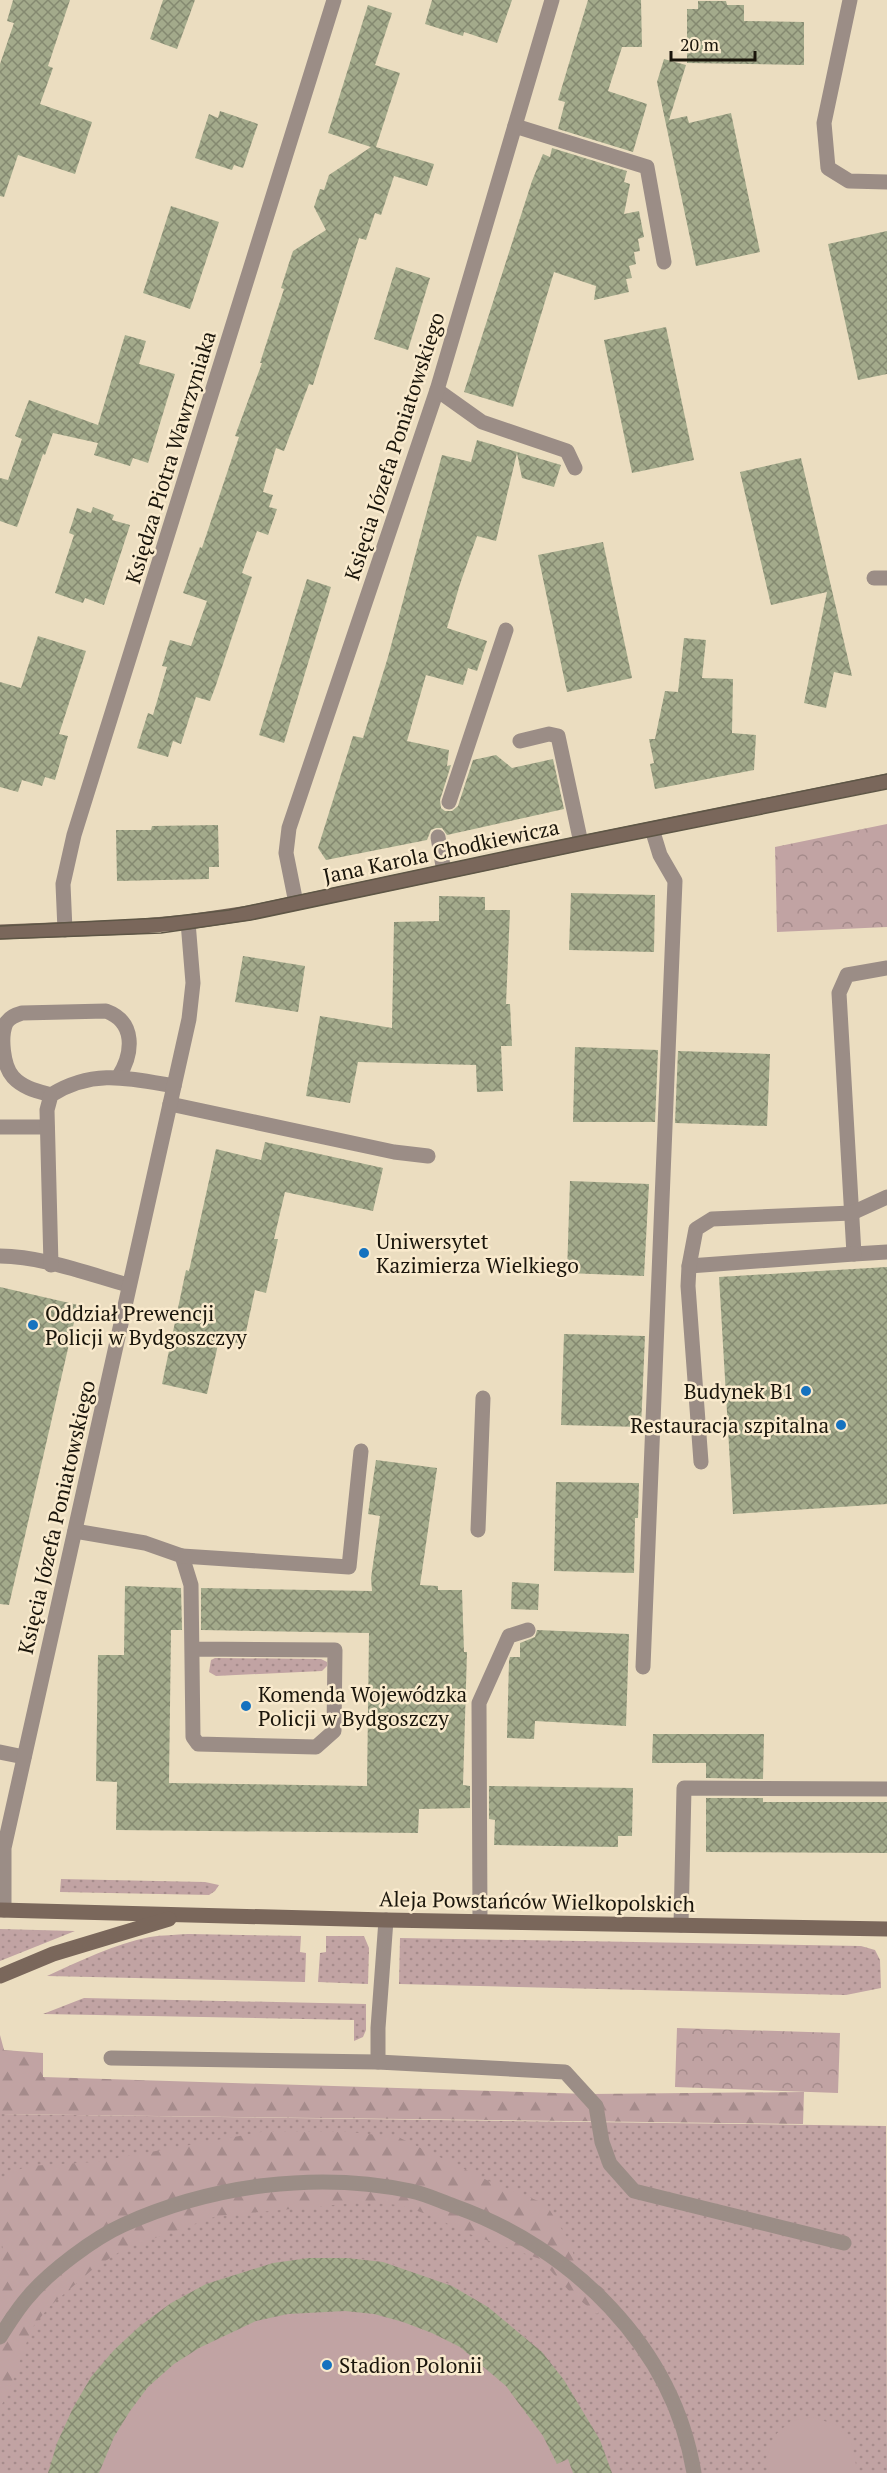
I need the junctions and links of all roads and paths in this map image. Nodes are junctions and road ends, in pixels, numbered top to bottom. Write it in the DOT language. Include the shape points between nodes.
graph roads {
  1 [pos="334,0"];
  2 [pos="552,0"];
  3 [pos="850,0"];
  4 [pos="514,126"];
  5 [pos="887,182"];
  6 [pos="664,262"];
  7 [pos="437,390"];
  8 [pos="575,468"];
  9 [pos="506,630"];
  10 [pos="520,741"];
  11 [pos="887,781"];
  12 [pos="449,802"];
  13 [pos="652,829"];
  14 [pos="438,837"];
  15 [pos="581,843"];
  16 [pos="444,872"];
  17 [pos="296,903"];
  18 [pos="188,922"];
  19 [pos="65,930"];
  20 [pos="0,932"];
  21 [pos="887,968"];
  22 [pos="119,1076"];
  23 [pos="174,1086"];
  24 [pos="51,1095"];
  25 [pos="170,1104"];
  26 [pos="0,1127"];
  27 [pos="47,1127"];
  28 [pos="428,1156"];
  29 [pos="887,1197"];
  30 [pos="852,1213"];
  31 [pos="887,1252"];
  32 [pos="854,1254"];
  33 [pos="0,1256"];
  34 [pos="51,1265"];
  35 [pos="689,1266"];
  36 [pos="128,1285"];
  37 [pos="483,1398"];
  38 [pos="361,1451"];
  39 [pos="701,1461"];
  40 [pos="478,1530"];
  41 [pos="75,1531"];
  42 [pos="182,1556"];
  43 [pos="528,1630"];
  44 [pos="192,1649"];
  45 [pos="643,1667"];
  46 [pos="0,1752"];
  47 [pos="24,1757"];
  48 [pos="887,1789"];
  49 [pos="2,1910"];
  50 [pos="187,1914"];
  51 [pos="386,1920"];
  52 [pos="480,1920"];
  53 [pos="681,1925"];
  54 [pos="887,1929"];
  55 [pos="0,1976"];
  56 [pos="111,2058"];
  57 [pos="378,2062"];
  58 [pos="844,2243"];
  59 [pos="0,2337"];
  60 [pos="694,2473"];
  1 -- 19 [label="street, Księdza Piotra Wawrzyniaka" via="74,835 63,884"];
  2 -- 4 [label="street, Księcia Józefa Poniatowskiego"];
  3 -- 5 [label="street" via="824,123 828,168 849,181"];
  4 -- 6 [label="street" via="646,166"];
  4 -- 7 [label="street, Księcia Józefa Poniatowskiego"];
  7 -- 8 [label="street" via="482,422 567,451"];
  7 -- 17 [label="street, Księcia Józefa Poniatowskiego" via="289,828 286,854"];
  9 -- 12 [label="street"];
  10 -- 15 [label="street" via="549,734 558,736"];
  11 -- 13 [label="street, Jana Karola Chodkiewicza"];
  13 -- 15 [label="street, Jana Karola Chodkiewicza"];
  13 -- 45 [label="street" via="661,857 675,881"];
  14 -- 16 [label="street"];
  15 -- 16 [label="street, Jana Karola Chodkiewicza"];
  16 -- 17 [label="street, Jana Karola Chodkiewicza"];
  17 -- 18 [label="street, Jana Karola Chodkiewicza"];
  18 -- 19 [label="street, Jana Karola Chodkiewicza"];
  18 -- 23 [label="street, Księcia Józefa Poniatowskiego" via="192,1001"];
  19 -- 20 [label="street, Jana Karola Chodkiewicza"];
  21 -- 30 [label="street" via="847,975 839,993"];
  22 -- 23 [label="street"];
  22 -- 24 [label="street" via="88,1078"];
  22 -- 24 [label="street" via="130,1044 127,1029 117,1015 106,1011 13,1016 3,1035 5,1066 22,1085"];
  23 -- 25 [label="street, Księcia Józefa Poniatowskiego"];
  24 -- 27 [label="street"];
  25 -- 28 [label="street"];
  25 -- 36 [label="street, Księcia Józefa Poniatowskiego"];
  26 -- 27 [label="street"];
  27 -- 34 [label="street"];
  29 -- 30 [label="street"];
  30 -- 32 [label="street"];
  30 -- 35 [label="street" via="712,1219 696,1230"];
  31 -- 32 [label="street"];
  32 -- 35 [label="street"];
  33 -- 34 [label="street"];
  34 -- 36 [label="street"];
  35 -- 39 [label="street"];
  36 -- 41 [label="street, Księcia Józefa Poniatowskiego"];
  37 -- 40 [label="street"];
  38 -- 42 [label="street" via="349,1567"];
  41 -- 42 [label="street" via="145,1544"];
  41 -- 47 [label="street, Księcia Józefa Poniatowskiego"];
  42 -- 44 [label="street" via="191,1585"];
  43 -- 52 [label="street" via="509,1636 479,1703"];
  44 -- 44 [label="street" via="193,1737 198,1744 316,1747 334,1731 335,1650"];
  46 -- 47 [label="street"];
  47 -- 49 [label="street, Księcia Józefa Poniatowskiego" via="4,1848"];
  48 -- 53 [label="street" via="684,1788"];
  49 -- 50 [label="street, Aleja Powstańców Wielkopolskich"];
  50 -- 51 [label="street, Aleja Powstańców Wielkopolskich"];
  50 -- 55 [label="street, Aleja Powstańców Wielkopolskich" via="107,1936"];
  51 -- 52 [label="street, Aleja Powstańców Wielkopolskich"];
  51 -- 57 [label="street"];
  52 -- 53 [label="street, Aleja Powstańców Wielkopolskich"];
  53 -- 54 [label="street, Aleja Powstańców Wielkopolskich"];
  56 -- 57 [label="street"];
  57 -- 58 [label="street" via="565,2072 596,2106 610,2164 634,2191"];
  59 -- 60 [label="street" via="29,2295 69,2260 122,2226 179,2205 236,2190 296,2182 412,2191 470,2211 523,2236 601,2296 632,2331 658,2373 679,2415"];
}
